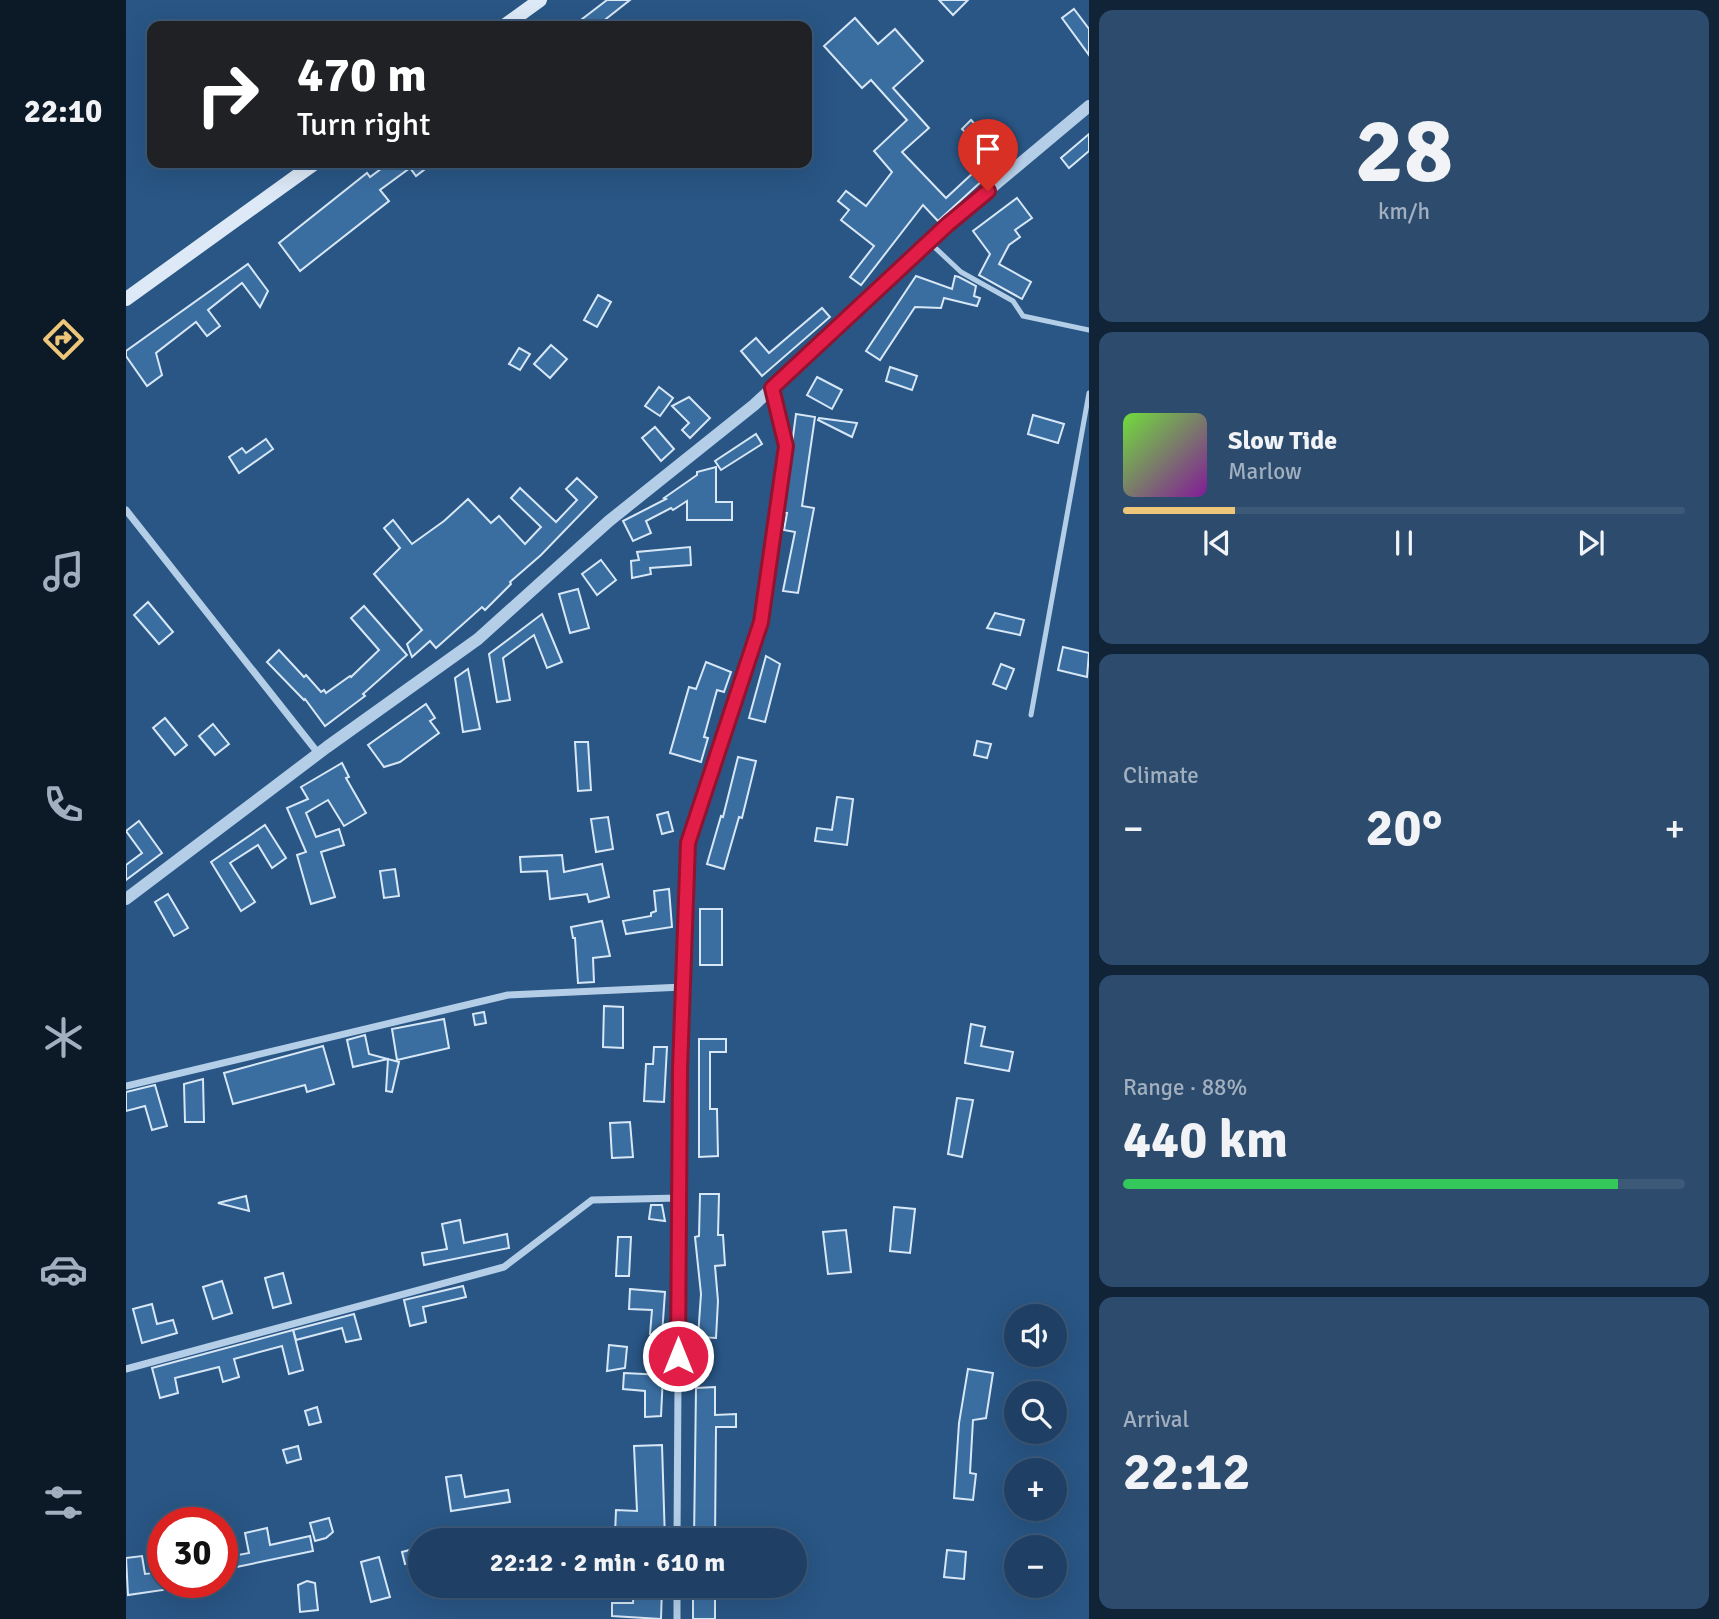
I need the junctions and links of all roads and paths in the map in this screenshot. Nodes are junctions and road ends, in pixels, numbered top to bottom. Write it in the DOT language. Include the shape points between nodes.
graph roads {
  1 [pos="540,0"];
  2 [pos="511,21"];
  3 [pos="1089,106"];
  4 [pos="307,168"];
  5 [pos="929,242"];
  6 [pos="126,299"];
  7 [pos="1089,330"];
  8 [pos="772,388"];
  9 [pos="1089,393"];
  10 [pos="126,510"];
  11 [pos="1031,715"];
  12 [pos="318,753"];
  13 [pos="126,900"];
  14 [pos="683,987"];
  15 [pos="126,1086"];
  16 [pos="679,1198"];
  17 [pos="126,1369"];
  18 [pos="677,1528"];
  19 [pos="677,1598"];
  20 [pos="677,1619"];
  1 -- 2 [label="main road"];
  3 -- 5 [label="street"];
  4 -- 6 [label="main road"];
  5 -- 7 [label="lane" via="961,272 1013,301 1023,316"];
  5 -- 8 [label="street"];
  8 -- 12 [label="street" via="609,521 478,639"];
  8 -- 14 [label="street" via="786,446 761,622 688,843"];
  9 -- 11 [label="lane"];
  10 -- 12 [label="street"];
  12 -- 13 [label="street"];
  14 -- 15 [label="street" via="508,996"];
  14 -- 16 [label="street"];
  16 -- 17 [label="street" via="592,1200 505,1266"];
  16 -- 18 [label="street"];
  19 -- 20 [label="street"];
}
